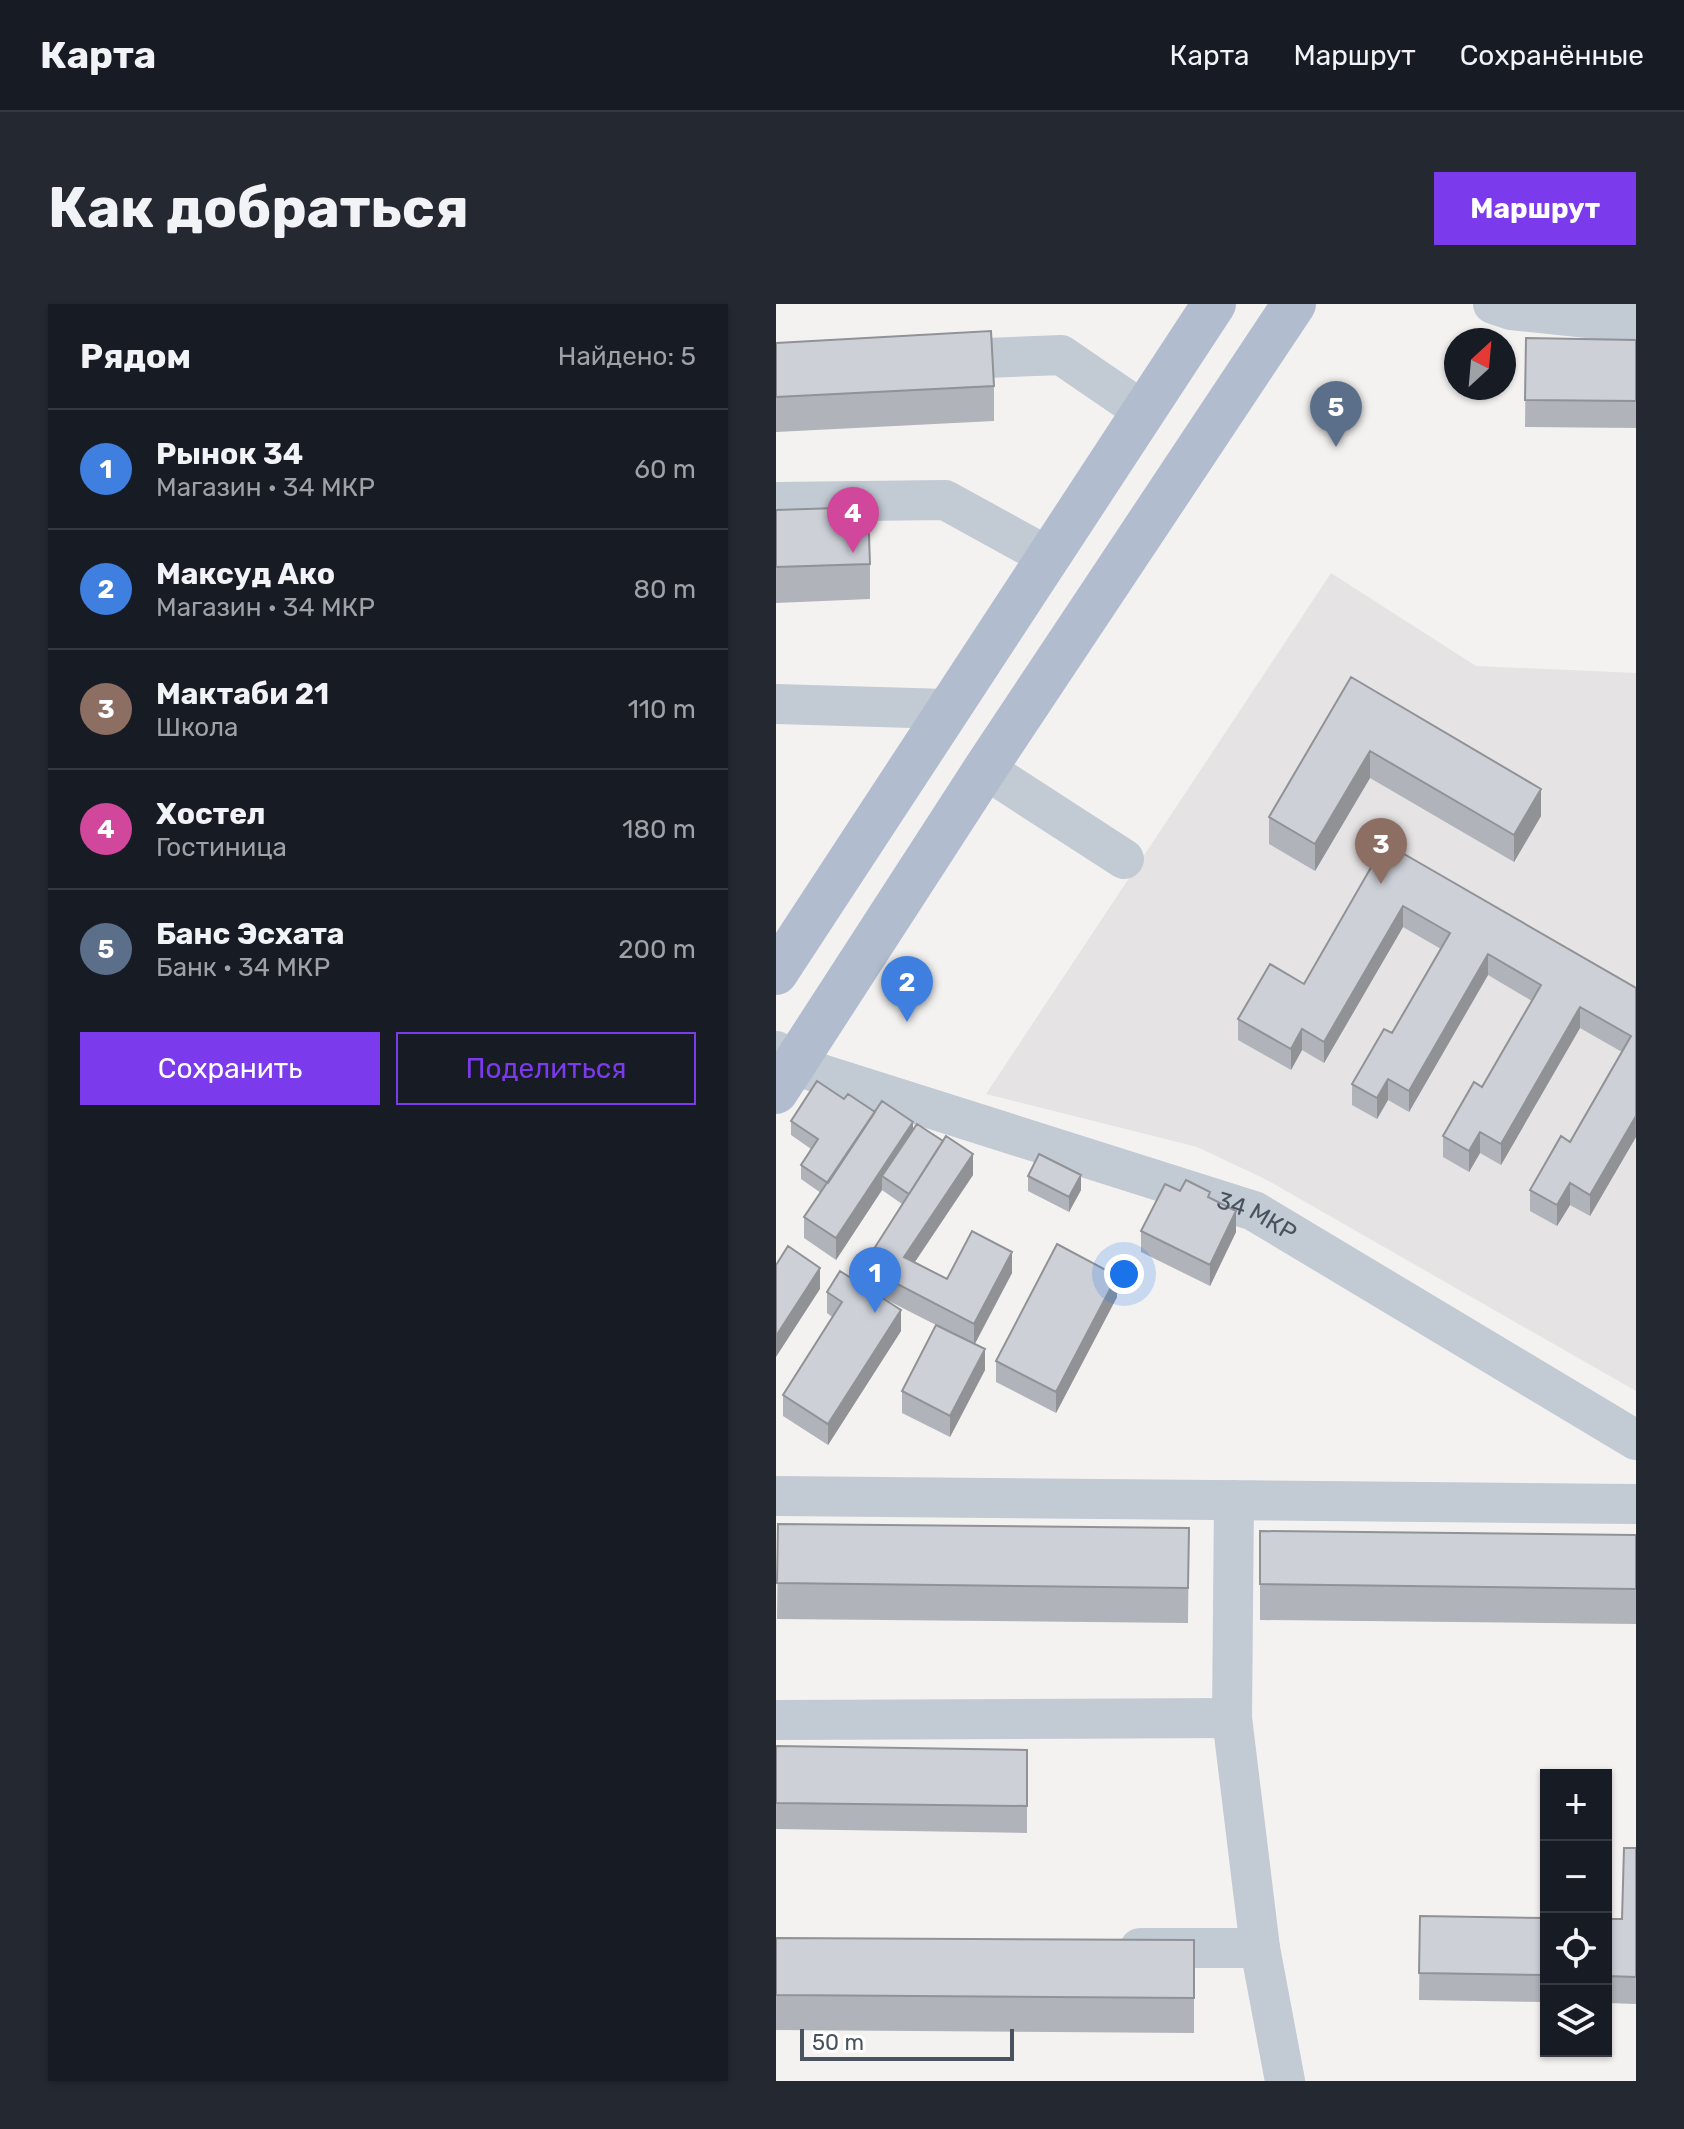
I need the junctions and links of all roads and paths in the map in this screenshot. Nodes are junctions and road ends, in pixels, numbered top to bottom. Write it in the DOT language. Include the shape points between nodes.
graph roads {
  1 [pos="1214,304"];
  2 [pos="1294,304"];
  3 [pos="1493,304"];
  4 [pos="1636,323"];
  5 [pos="904,361"];
  6 [pos="1143,411"];
  7 [pos="776,502"];
  8 [pos="1047,556"];
  9 [pos="776,704"];
  10 [pos="947,709"];
  11 [pos="985,769"];
  12 [pos="1124,859"];
  13 [pos="776,973"];
  14 [pos="782,1069"];
  15 [pos="1636,1440"];
  16 [pos="776,1496"];
  17 [pos="1234,1500"];
  18 [pos="1636,1504"];
  19 [pos="1232,1718"];
  20 [pos="776,1720"];
  21 [pos="1105,1948"];
  22 [pos="1260,1948"];
  23 [pos="1285,2081"];
  1 -- 6 [label="main road"];
  2 -- 11 [label="main road"];
  3 -- 4 [label="street"];
  5 -- 6 [label="street" via="1061,355"];
  6 -- 8 [label="main road"];
  7 -- 8 [label="street" via="945,500"];
  8 -- 10 [label="main road"];
  9 -- 10 [label="street"];
  10 -- 13 [label="main road"];
  11 -- 12 [label="street"];
  11 -- 14 [label="main road"];
  14 -- 15 [label="street, 34 МКР" via="1254,1211"];
  16 -- 17 [label="street"];
  17 -- 18 [label="street"];
  17 -- 19 [label="street"];
  19 -- 20 [label="street"];
  19 -- 22 [label="street"];
  21 -- 22 [label="street"];
  22 -- 23 [label="street"];
}
